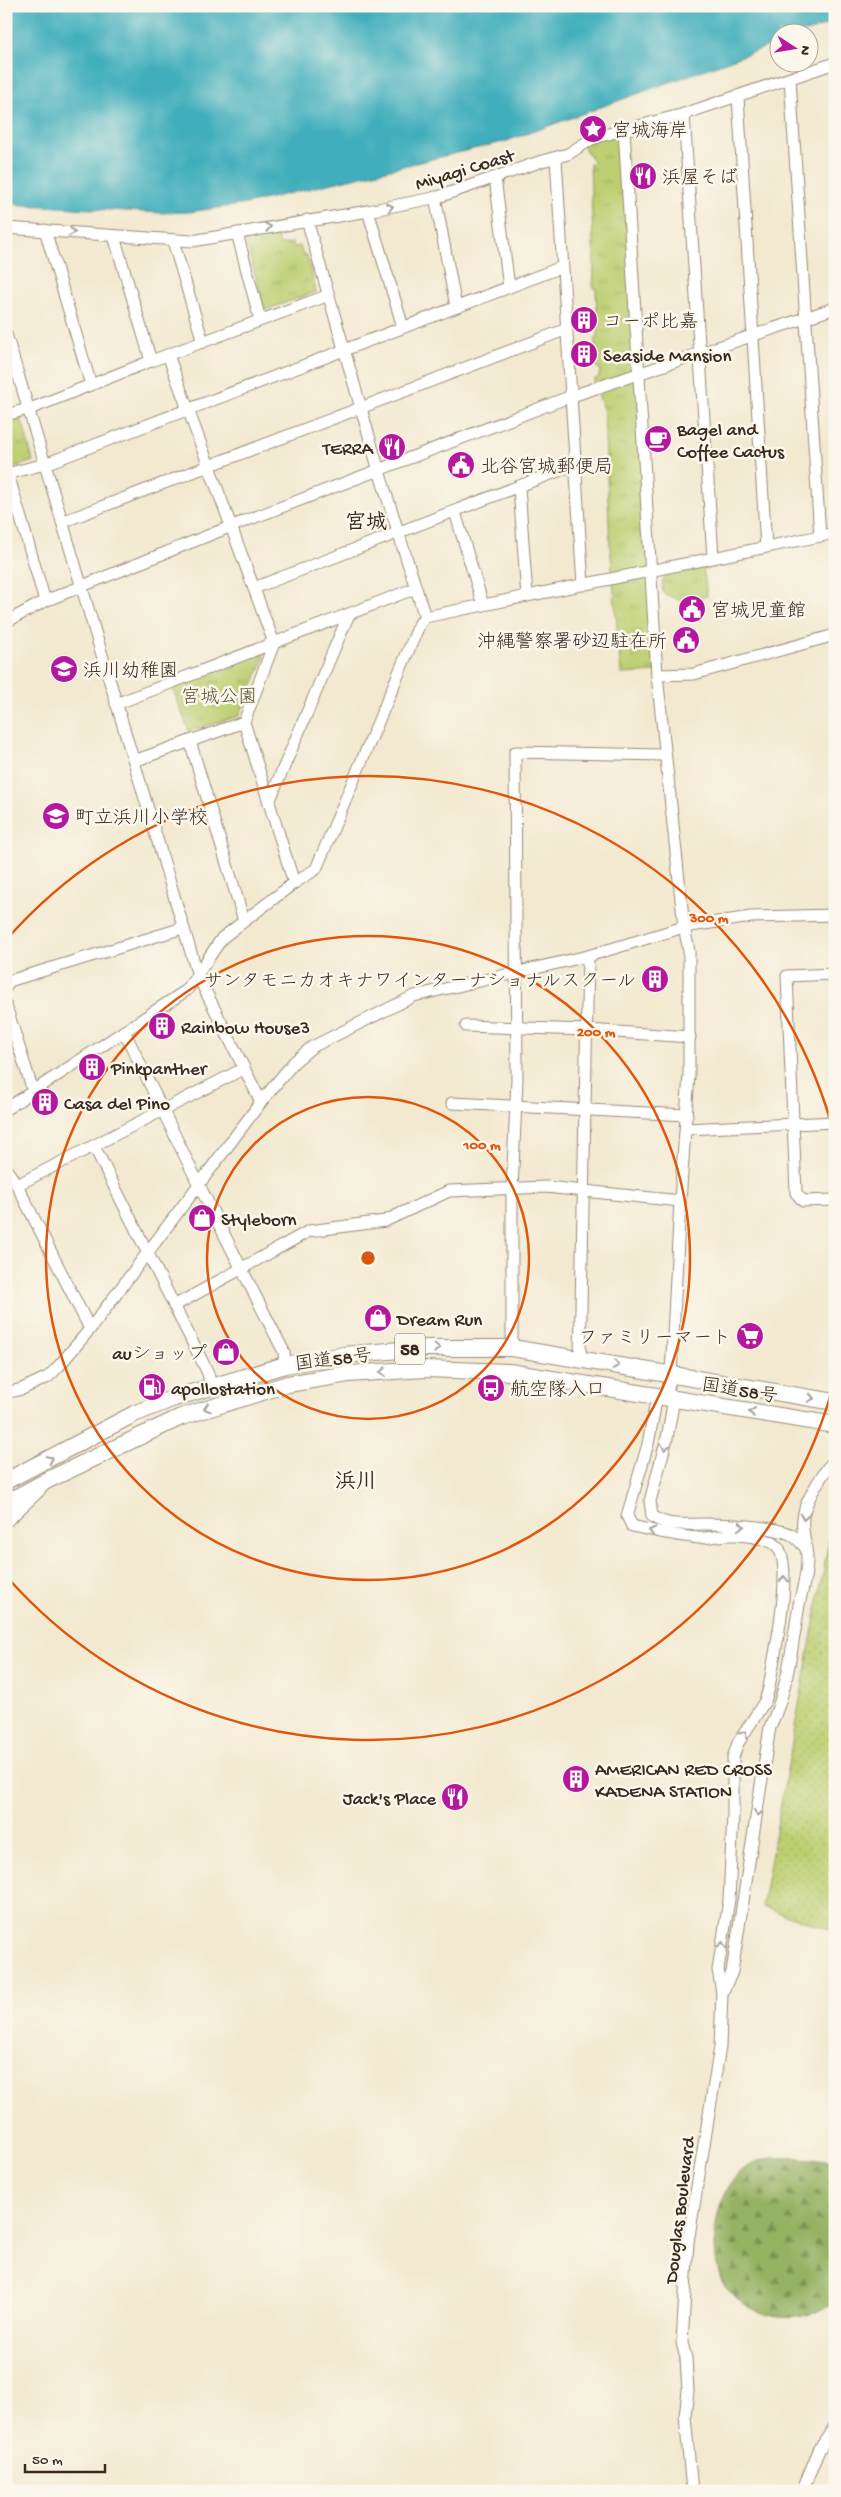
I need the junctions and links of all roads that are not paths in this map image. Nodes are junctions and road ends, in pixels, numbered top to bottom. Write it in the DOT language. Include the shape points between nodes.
graph roads {
  1 [pos="835,63"];
  2 [pos="790,79"];
  3 [pos="738,97"];
  4 [pos="684,114"];
  5 [pos="624,130"];
  6 [pos="556,159"];
  7 [pos="495,178"];
  8 [pos="435,197"];
  9 [pos="368,211"];
  10 [pos="307,220"];
  11 [pos="6,228"];
  12 [pos="45,230"];
  13 [pos="237,233"];
  14 [pos="114,236"];
  15 [pos="173,240"];
  16 [pos="562,267"];
  17 [pos="509,287"];
  18 [pos="329,295"];
  19 [pos="456,307"];
  20 [pos="835,308"];
  21 [pos="805,318"];
  22 [pos="260,320"];
  23 [pos="403,327"];
  24 [pos="566,329"];
  25 [pos="6,334"];
  26 [pos="753,335"];
  27 [pos="203,342"];
  28 [pos="8,348"];
  29 [pos="344,350"];
  30 [pos="699,353"];
  31 [pos="168,355"];
  32 [pos="151,361"];
  33 [pos="638,375"];
  34 [pos="91,385"];
  35 [pos="569,398"];
  36 [pos="361,407"];
  37 [pos="29,409"];
  38 [pos="187,410"];
  39 [pos="6,415"];
  40 [pos="45,464"];
  41 [pos="209,466"];
  42 [pos="574,466"];
  43 [pos="379,471"];
  44 [pos="7,474"];
  45 [pos="519,488"];
  46 [pos="455,512"];
  47 [pos="62,522"];
  48 [pos="232,526"];
  49 [pos="835,533"];
  50 [pos="399,534"];
  51 [pos="820,536"];
  52 [pos="766,547"];
  53 [pos="713,557"];
  54 [pos="650,570"];
  55 [pos="583,585"];
  56 [pos="81,588"];
  57 [pos="254,588"];
  58 [pos="416,588"];
  59 [pos="527,596"];
  60 [pos="46,602"];
  61 [pos="482,605"];
  62 [pos="350,614"];
  63 [pos="426,617"];
  64 [pos="6,622"];
  65 [pos="835,634"];
  66 [pos="274,643"];
  67 [pos="657,675"];
  68 [pos="116,704"];
  69 [pos="244,722"];
  70 [pos="190,741"];
  71 [pos="665,755"];
  72 [pos="134,760"];
  73 [pos="269,802"];
  74 [pos="294,883"];
  75 [pos="835,914"];
  76 [pos="244,921"];
  77 [pos="684,927"];
  78 [pos="183,928"];
  79 [pos="588,956"];
  80 [pos="516,973"];
  81 [pos="835,974"];
  82 [pos="198,976"];
  83 [pos="6,987"];
  84 [pos="6,1006"];
  85 [pos="466,1026"];
  86 [pos="516,1027"];
  87 [pos="587,1030"];
  88 [pos="124,1031"];
  89 [pos="690,1038"];
  90 [pos="243,1069"];
  91 [pos="33,1091"];
  92 [pos="261,1102"];
  93 [pos="452,1102"];
  94 [pos="516,1107"];
  95 [pos="6,1109"];
  96 [pos="586,1109"];
  97 [pos="163,1111"];
  98 [pos="687,1115"];
  99 [pos="835,1122"];
  100 [pos="794,1124"];
  101 [pos="686,1130"];
  102 [pos="94,1146"];
  103 [pos="6,1169"];
  104 [pos="17,1185"];
  105 [pos="199,1185"];
  106 [pos="512,1190"];
  107 [pos="585,1191"];
  108 [pos="835,1200"];
  109 [pos="680,1201"];
  110 [pos="148,1252"];
  111 [pos="243,1268"];
  112 [pos="174,1306"];
  113 [pos="90,1329"];
  114 [pos="512,1348"];
  115 [pos="580,1359"];
  116 [pos="285,1365"];
  117 [pos="671,1374"];
  118 [pos="211,1387"];
  119 [pos="6,1393"];
  120 [pos="666,1397"];
  121 [pos="835,1402"];
  122 [pos="835,1425"];
  123 [pos="835,1460"];
  124 [pos="50,1479"];
  125 [pos="6,1480"];
  126 [pos="6,1503"];
  127 [pos="6,1520"];
  128 [pos="805,1547"];
  129 [pos="776,1669"];
  130 [pos="722,1994"];
  131 [pos="835,2426"];
  132 [pos="692,2491"];
  133 [pos="802,2491"];
  1 -- 2 [label="street, Miyagi Coast"];
  2 -- 3 [label="street, Miyagi Coast"];
  2 -- 21 [label="street"];
  3 -- 4 [label="street, Miyagi Coast"];
  3 -- 26 [label="street"];
  4 -- 5 [label="street, Miyagi Coast"];
  4 -- 30 [label="street"];
  5 -- 6 [label="street, Miyagi Coast" via="593,138"];
  5 -- 33 [label="street"];
  6 -- 7 [label="street, Miyagi Coast"];
  6 -- 16 [label="street"];
  7 -- 8 [label="street, Miyagi Coast"];
  7 -- 17 [label="street"];
  9 -- 8 [label="street, Miyagi Coast, one-way"];
  8 -- 19 [label="street"];
  9 -- 10 [label="street, Miyagi Coast"];
  9 -- 23 [label="street"];
  13 -- 10 [label="street, Miyagi Coast, one-way"];
  10 -- 18 [label="street"];
  11 -- 12 [label="street, Miyagi Coast"];
  12 -- 14 [label="street, Miyagi Coast, one-way"];
  12 -- 34 [label="street"];
  13 -- 15 [label="street, Miyagi Coast" via="192,241"];
  13 -- 22 [label="street"];
  14 -- 15 [label="street, Miyagi Coast"];
  14 -- 32 [label="street"];
  15 -- 27 [label="street"];
  16 -- 17 [label="street"];
  16 -- 24 [label="street"];
  17 -- 19 [label="street"];
  18 -- 22 [label="street"];
  18 -- 29 [label="street"];
  19 -- 23 [label="street"];
  20 -- 21 [label="street"];
  21 -- 26 [label="street"];
  21 -- 51 [label="street"];
  22 -- 27 [label="street"];
  23 -- 29 [label="street"];
  24 -- 35 [label="street"];
  24 -- 36 [label="street"];
  25 -- 28 [label="street"];
  26 -- 30 [label="street"];
  26 -- 52 [label="street"];
  27 -- 31 [label="street"];
  28 -- 37 [label="street"];
  29 -- 36 [label="street"];
  29 -- 38 [label="street"];
  30 -- 33 [label="street"];
  30 -- 53 [label="street"];
  31 -- 32 [label="street"];
  31 -- 38 [label="street"];
  32 -- 34 [label="street"];
  33 -- 35 [label="street"];
  33 -- 54 [label="street"];
  34 -- 37 [label="street"];
  35 -- 42 [label="street"];
  35 -- 43 [label="street"];
  36 -- 41 [label="street"];
  36 -- 43 [label="street"];
  37 -- 39 [label="street"];
  37 -- 40 [label="street"];
  38 -- 40 [label="street"];
  38 -- 41 [label="street"];
  40 -- 44 [label="street"];
  40 -- 47 [label="street"];
  41 -- 47 [label="street"];
  41 -- 48 [label="street"];
  42 -- 45 [label="street"];
  42 -- 55 [label="street"];
  43 -- 48 [label="street"];
  43 -- 50 [label="street"];
  44 -- 60 [label="street"];
  45 -- 46 [label="street"];
  45 -- 59 [label="street"];
  46 -- 50 [label="street"];
  46 -- 61 [label="street"];
  47 -- 56 [label="street"];
  48 -- 56 [label="street"];
  48 -- 57 [label="street"];
  49 -- 51 [label="street"];
  50 -- 57 [label="street"];
  50 -- 58 [label="street"];
  51 -- 52 [label="street"];
  52 -- 53 [label="street"];
  53 -- 54 [label="street"];
  54 -- 55 [label="street"];
  54 -- 67 [label="street"];
  55 -- 59 [label="street"];
  56 -- 60 [label="street"];
  56 -- 68 [label="street"];
  57 -- 66 [label="street"];
  58 -- 62 [label="street"];
  58 -- 63 [label="street"];
  59 -- 61 [label="street"];
  60 -- 64 [label="street"];
  61 -- 63 [label="street"];
  62 -- 66 [label="street"];
  62 -- 73 [label="street"];
  63 -- 74 [label="street" via="420,623 316,869"];
  65 -- 67 [label="street" via="694,674"];
  66 -- 68 [label="street"];
  66 -- 69 [label="street"];
  67 -- 71 [label="street"];
  68 -- 72 [label="street"];
  69 -- 70 [label="street"];
  69 -- 73 [label="street"];
  70 -- 72 [label="street"];
  70 -- 76 [label="street"];
  71 -- 77 [label="street"];
  71 -- 80 [label="street" via="515,752"];
  72 -- 78 [label="street"];
  73 -- 74 [label="street"];
  74 -- 76 [label="street"];
  75 -- 77 [label="street" via="751,917"];
  76 -- 82 [label="street" via="222,938"];
  77 -- 79 [label="street"];
  77 -- 89 [label="street" via="689,952"];
  78 -- 82 [label="street"];
  78 -- 83 [label="street" via="9,981"];
  79 -- 80 [label="street"];
  79 -- 87 [label="street"];
  80 -- 86 [label="street"];
  80 -- 92 [label="street" via="414,996 312,1047 294,1062"];
  81 -- 100 [label="street" via="787,976"];
  82 -- 88 [label="street" via="186,990"];
  82 -- 90 [label="street"];
  84 -- 91 [label="street"];
  85 -- 86 [label="street"];
  86 -- 87 [label="street"];
  86 -- 94 [label="street"];
  87 -- 89 [label="street"];
  87 -- 96 [label="street"];
  88 -- 91 [label="street"];
  88 -- 97 [label="street"];
  89 -- 98 [label="street"];
  90 -- 92 [label="street"];
  90 -- 97 [label="street"];
  91 -- 95 [label="street"];
  92 -- 105 [label="street"];
  93 -- 94 [label="street"];
  94 -- 96 [label="street"];
  94 -- 106 [label="street"];
  96 -- 98 [label="street"];
  96 -- 107 [label="street"];
  97 -- 102 [label="street"];
  97 -- 105 [label="street"];
  98 -- 101 [label="street"];
  99 -- 100 [label="street"];
  100 -- 101 [label="street"];
  100 -- 108 [label="street" via="796,1193 803,1201"];
  101 -- 109 [label="street"];
  102 -- 104 [label="street"];
  102 -- 110 [label="street"];
  103 -- 104 [label="street"];
  104 -- 113 [label="street"];
  105 -- 110 [label="street"];
  105 -- 111 [label="street"];
  106 -- 107 [label="street"];
  106 -- 111 [label="street" via="449,1191 385,1221 309,1231"];
  106 -- 114 [label="street"];
  107 -- 109 [label="street"];
  107 -- 115 [label="street"];
  109 -- 117 [label="street"];
  110 -- 112 [label="street"];
  110 -- 113 [label="street"];
  111 -- 112 [label="street"];
  111 -- 116 [label="street" via="284,1352"];
  112 -- 118 [label="street" via="208,1373"];
  113 -- 119 [label="street" via="48,1377"];
  114 -- 115 [label="highway, 国道58号 / 58"];
  116 -- 114 [label="highway, 国道58号 / 58, one-way" via="344,1355 422,1348"];
  115 -- 117 [label="highway, 国道58号 / 58, one-way"];
  116 -- 118 [label="highway, 国道58号 / 58"];
  117 -- 120 [label="street"];
  117 -- 121 [label="highway, 国道58号 / 58, one-way"];
  125 -- 118 [label="highway, 国道58号 / 58, one-way" via="134,1414"];
  122 -- 120 [label="highway, 国道58号 / 58, one-way"];
  120 -- 124 [label="highway, 国道58号 / 58, one-way" via="509,1372 425,1369 348,1374 288,1384 190,1414"];
  120 -- 128 [label="street, one-way" via="667,1438 650,1501 652,1516 660,1522 683,1525 731,1525 777,1531 796,1538"];
  129 -- 120 [label="street, one-way" via="784,1584 784,1566 777,1546 736,1535 701,1538 663,1534 632,1526 627,1516"];
  123 -- 128 [label="street, one-way" via="804,1510"];
  124 -- 126 [label="highway, 国道58号 / 58"];
  124 -- 127 [label="main road"];
  128 -- 129 [label="street" via="807,1557 794,1635"];
  129 -- 130 [label="street, one-way" via="778,1710 770,1727 734,1962"];
  130 -- 129 [label="street, one-way" via="718,1970 729,1891 733,1758"];
  130 -- 132 [label="street, Douglas Boulevard" via="720,2047 687,2252 682,2343 686,2358 688,2391 685,2416"];
  131 -- 133 [label="street" via="819,2450"];
}
